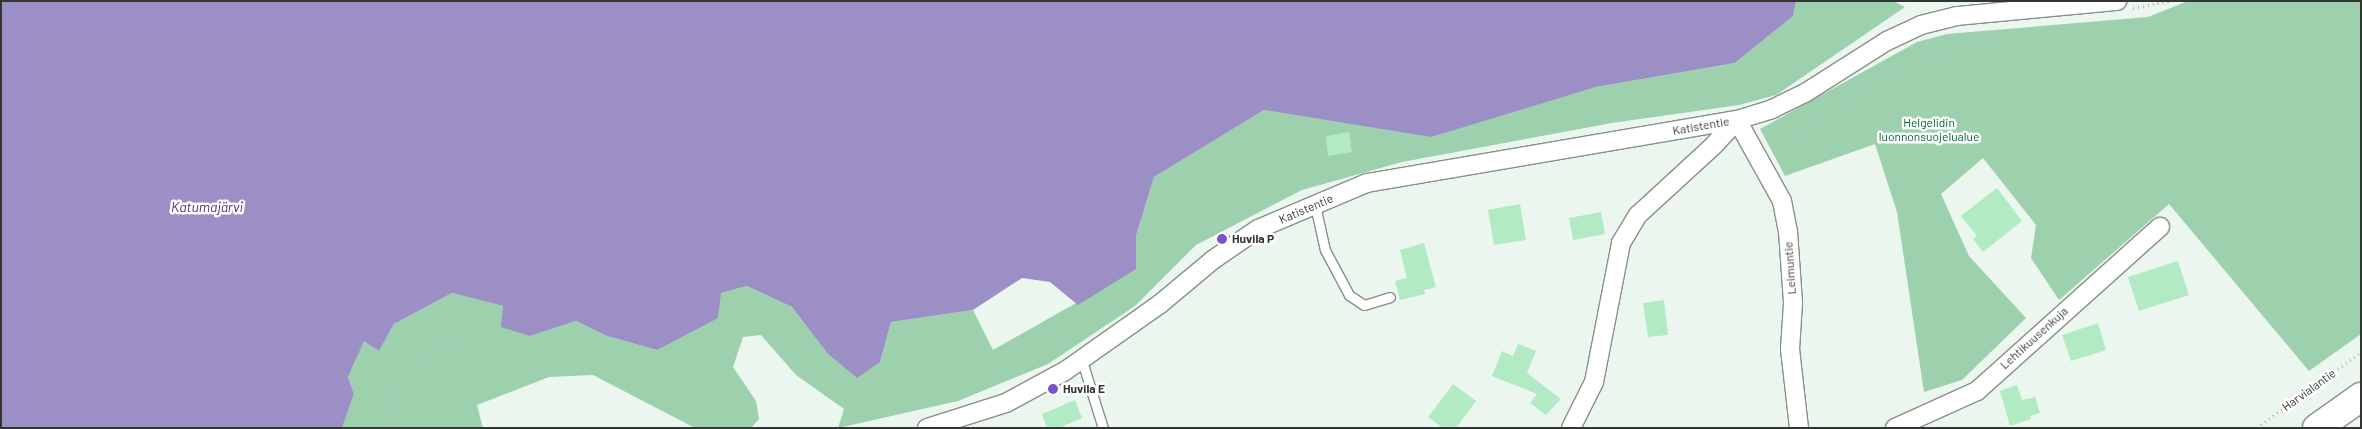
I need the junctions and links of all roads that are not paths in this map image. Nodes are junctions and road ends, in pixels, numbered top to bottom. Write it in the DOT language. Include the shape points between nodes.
graph roads {
  1 [pos="2121,5"];
  2 [pos="1737,120"];
  3 [pos="1315,205"];
  4 [pos="2160,227"];
  5 [pos="1390,297"];
  6 [pos="1082,361"];
  7 [pos="2361,397"];
  8 [pos="927,428"];
  9 [pos="1103,428"];
  10 [pos="1571,428"];
  11 [pos="1799,428"];
  12 [pos="1895,428"];
  13 [pos="2317,428"];
  1 -- 2 [label="street, Katistentie" via="1957,16 1921,25 1886,41 1805,93 1772,109"];
  2 -- 3 [label="street, Katistentie" via="1367,183"];
  2 -- 10 [label="street, Katistentie" via="1714,146 1638,215 1621,243 1594,382"];
  2 -- 11 [label="street, Leimuntie" via="1782,202 1788,231 1792,304 1790,349"];
  3 -- 5 [label="lane" via="1325,250 1349,295 1364,305"];
  3 -- 6 [label="street, Katistentie" via="1258,229"];
  4 -- 12 [label="street, Lehtikuusenkuja" via="1977,391"];
  6 -- 8 [label="street, Katistentie" via="1006,403"];
  6 -- 9 [label="lane"];
  7 -- 13 [label="highway"];
}
